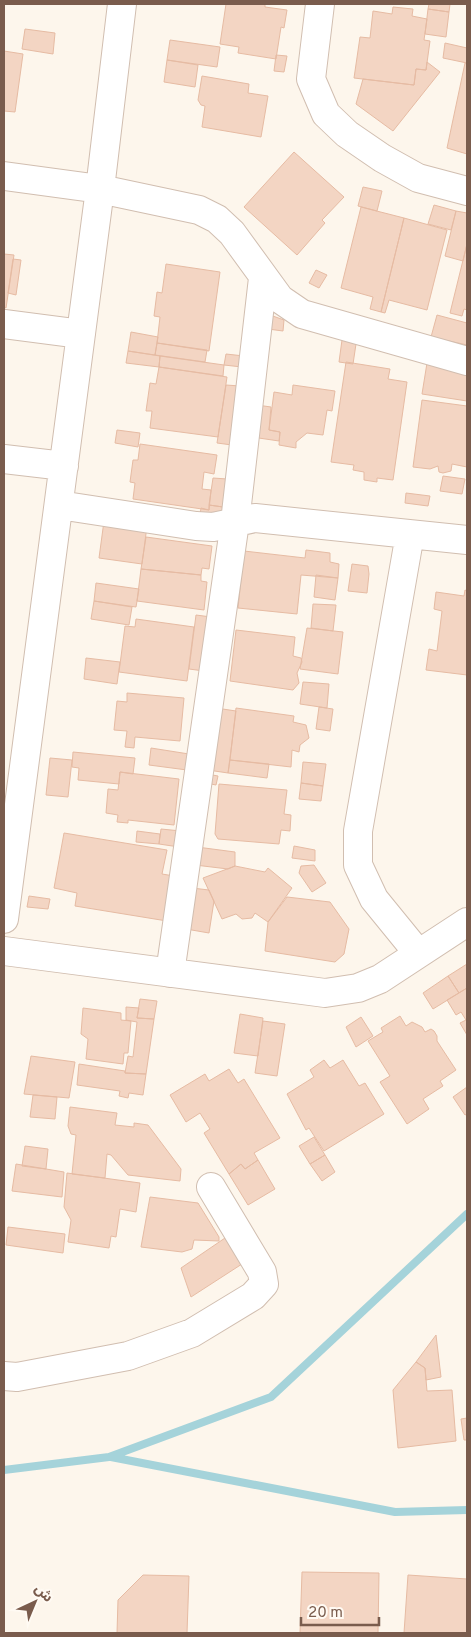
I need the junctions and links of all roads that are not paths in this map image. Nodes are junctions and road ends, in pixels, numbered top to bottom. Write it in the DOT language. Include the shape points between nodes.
graph roads {
  1 [pos="122,4"];
  2 [pos="320,4"];
  3 [pos="4,176"];
  4 [pos="100,188"];
  5 [pos="467,190"];
  6 [pos="263,278"];
  7 [pos="4,324"];
  8 [pos="81,334"];
  9 [pos="467,361"];
  10 [pos="4,459"];
  11 [pos="64,466"];
  12 [pos="58,505"];
  13 [pos="235,522"];
  14 [pos="410,534"];
  15 [pos="467,540"];
  16 [pos="9,838"];
  17 [pos="4,919"];
  18 [pos="467,922"];
  19 [pos="4,951"];
  20 [pos="418,953"];
  21 [pos="170,973"];
  22 [pos="211,1187"];
  23 [pos="4,1376"];
  1 -- 4 [label="street"];
  2 -- 5 [label="street" via="311,79 326,114 347,134 418,178"];
  3 -- 4 [label="street"];
  4 -- 6 [label="street" via="199,210 217,219 232,233"];
  4 -- 8 [label="street"];
  6 -- 9 [label="street" via="280,299 302,314"];
  6 -- 13 [label="street"];
  7 -- 8 [label="street"];
  8 -- 11 [label="street"];
  10 -- 11 [label="street"];
  11 -- 12 [label="street"];
  12 -- 13 [label="street" via="196,526 213,527"];
  12 -- 16 [label="street"];
  13 -- 14 [label="street" via="255,518"];
  13 -- 21 [label="street"];
  14 -- 15 [label="street"];
  14 -- 20 [label="street" via="358,831 358,865 374,899"];
  16 -- 17 [label="street"];
  18 -- 20 [label="street"];
  19 -- 21 [label="street"];
  20 -- 21 [label="street" via="380,979 358,988 324,993"];
  22 -- 23 [label="street" via="262,1272 264,1284 254,1296 192,1333 128,1356 17,1377"];
}
